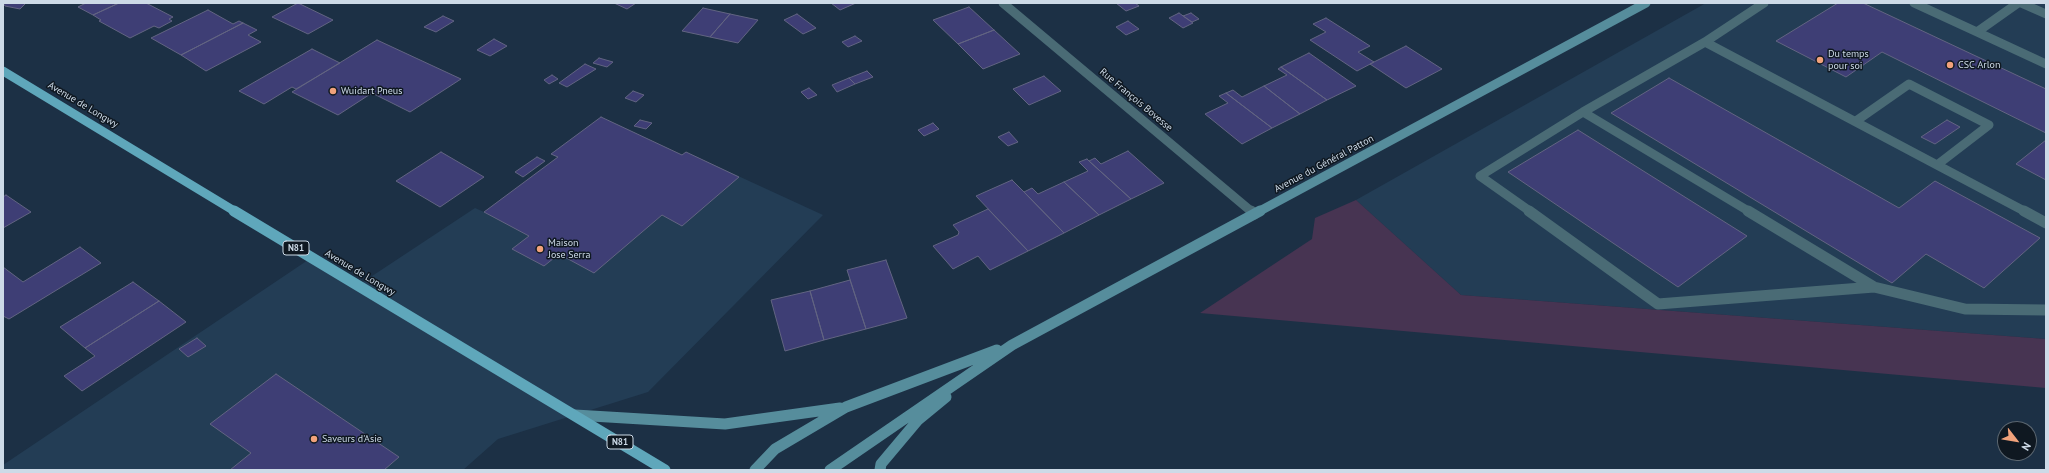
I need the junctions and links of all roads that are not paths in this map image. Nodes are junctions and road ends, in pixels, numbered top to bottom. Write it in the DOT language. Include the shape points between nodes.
graph roads {
  1 [pos="1003,3"];
  2 [pos="1646,3"];
  3 [pos="1764,3"];
  4 [pos="1914,3"];
  5 [pos="2018,3"];
  6 [pos="2021,3"];
  7 [pos="2046,14"];
  8 [pos="1977,32"];
  9 [pos="1705,42"];
  10 [pos="2046,64"];
  11 [pos="3,71"];
  12 [pos="1583,112"];
  13 [pos="1856,121"];
  14 [pos="1937,165"];
  15 [pos="1254,214"];
  16 [pos="2046,222"];
  17 [pos="1874,287"];
  18 [pos="2046,310"];
  19 [pos="1012,345"];
  20 [pos="846,407"];
  21 [pos="575,415"];
  22 [pos="665,470"];
  23 [pos="755,470"];
  24 [pos="830,470"];
  25 [pos="880,470"];
  1 -- 15 [label="street, Rue François Bovesse"];
  2 -- 15 [label="main road, Avenue du Général Patton"];
  3 -- 9 [label="street"];
  4 -- 8 [label="street"];
  5 -- 8 [label="street"];
  6 -- 7 [label="street"];
  8 -- 10 [label="street"];
  9 -- 12 [label="street"];
  9 -- 13 [label="street"];
  11 -- 21 [label="main road, Avenue de Longwy / N81"];
  12 -- 17 [label="street"];
  12 -- 17 [label="street" via="1480,176 1658,304"];
  13 -- 14 [label="street"];
  13 -- 14 [label="street" via="1909,84 1989,125"];
  14 -- 16 [label="street"];
  15 -- 19 [label="main road, Avenue du Général Patton"];
  17 -- 18 [label="street" via="1965,309"];
  19 -- 20 [label="main road"];
  19 -- 24 [label="main road"];
  19 -- 25 [label="main road" via="918,420 881,464"];
  20 -- 21 [label="main road" via="725,424"];
  20 -- 23 [label="main road" via="775,449"];
  21 -- 22 [label="main road, Avenue de Longwy / N81"];
}
